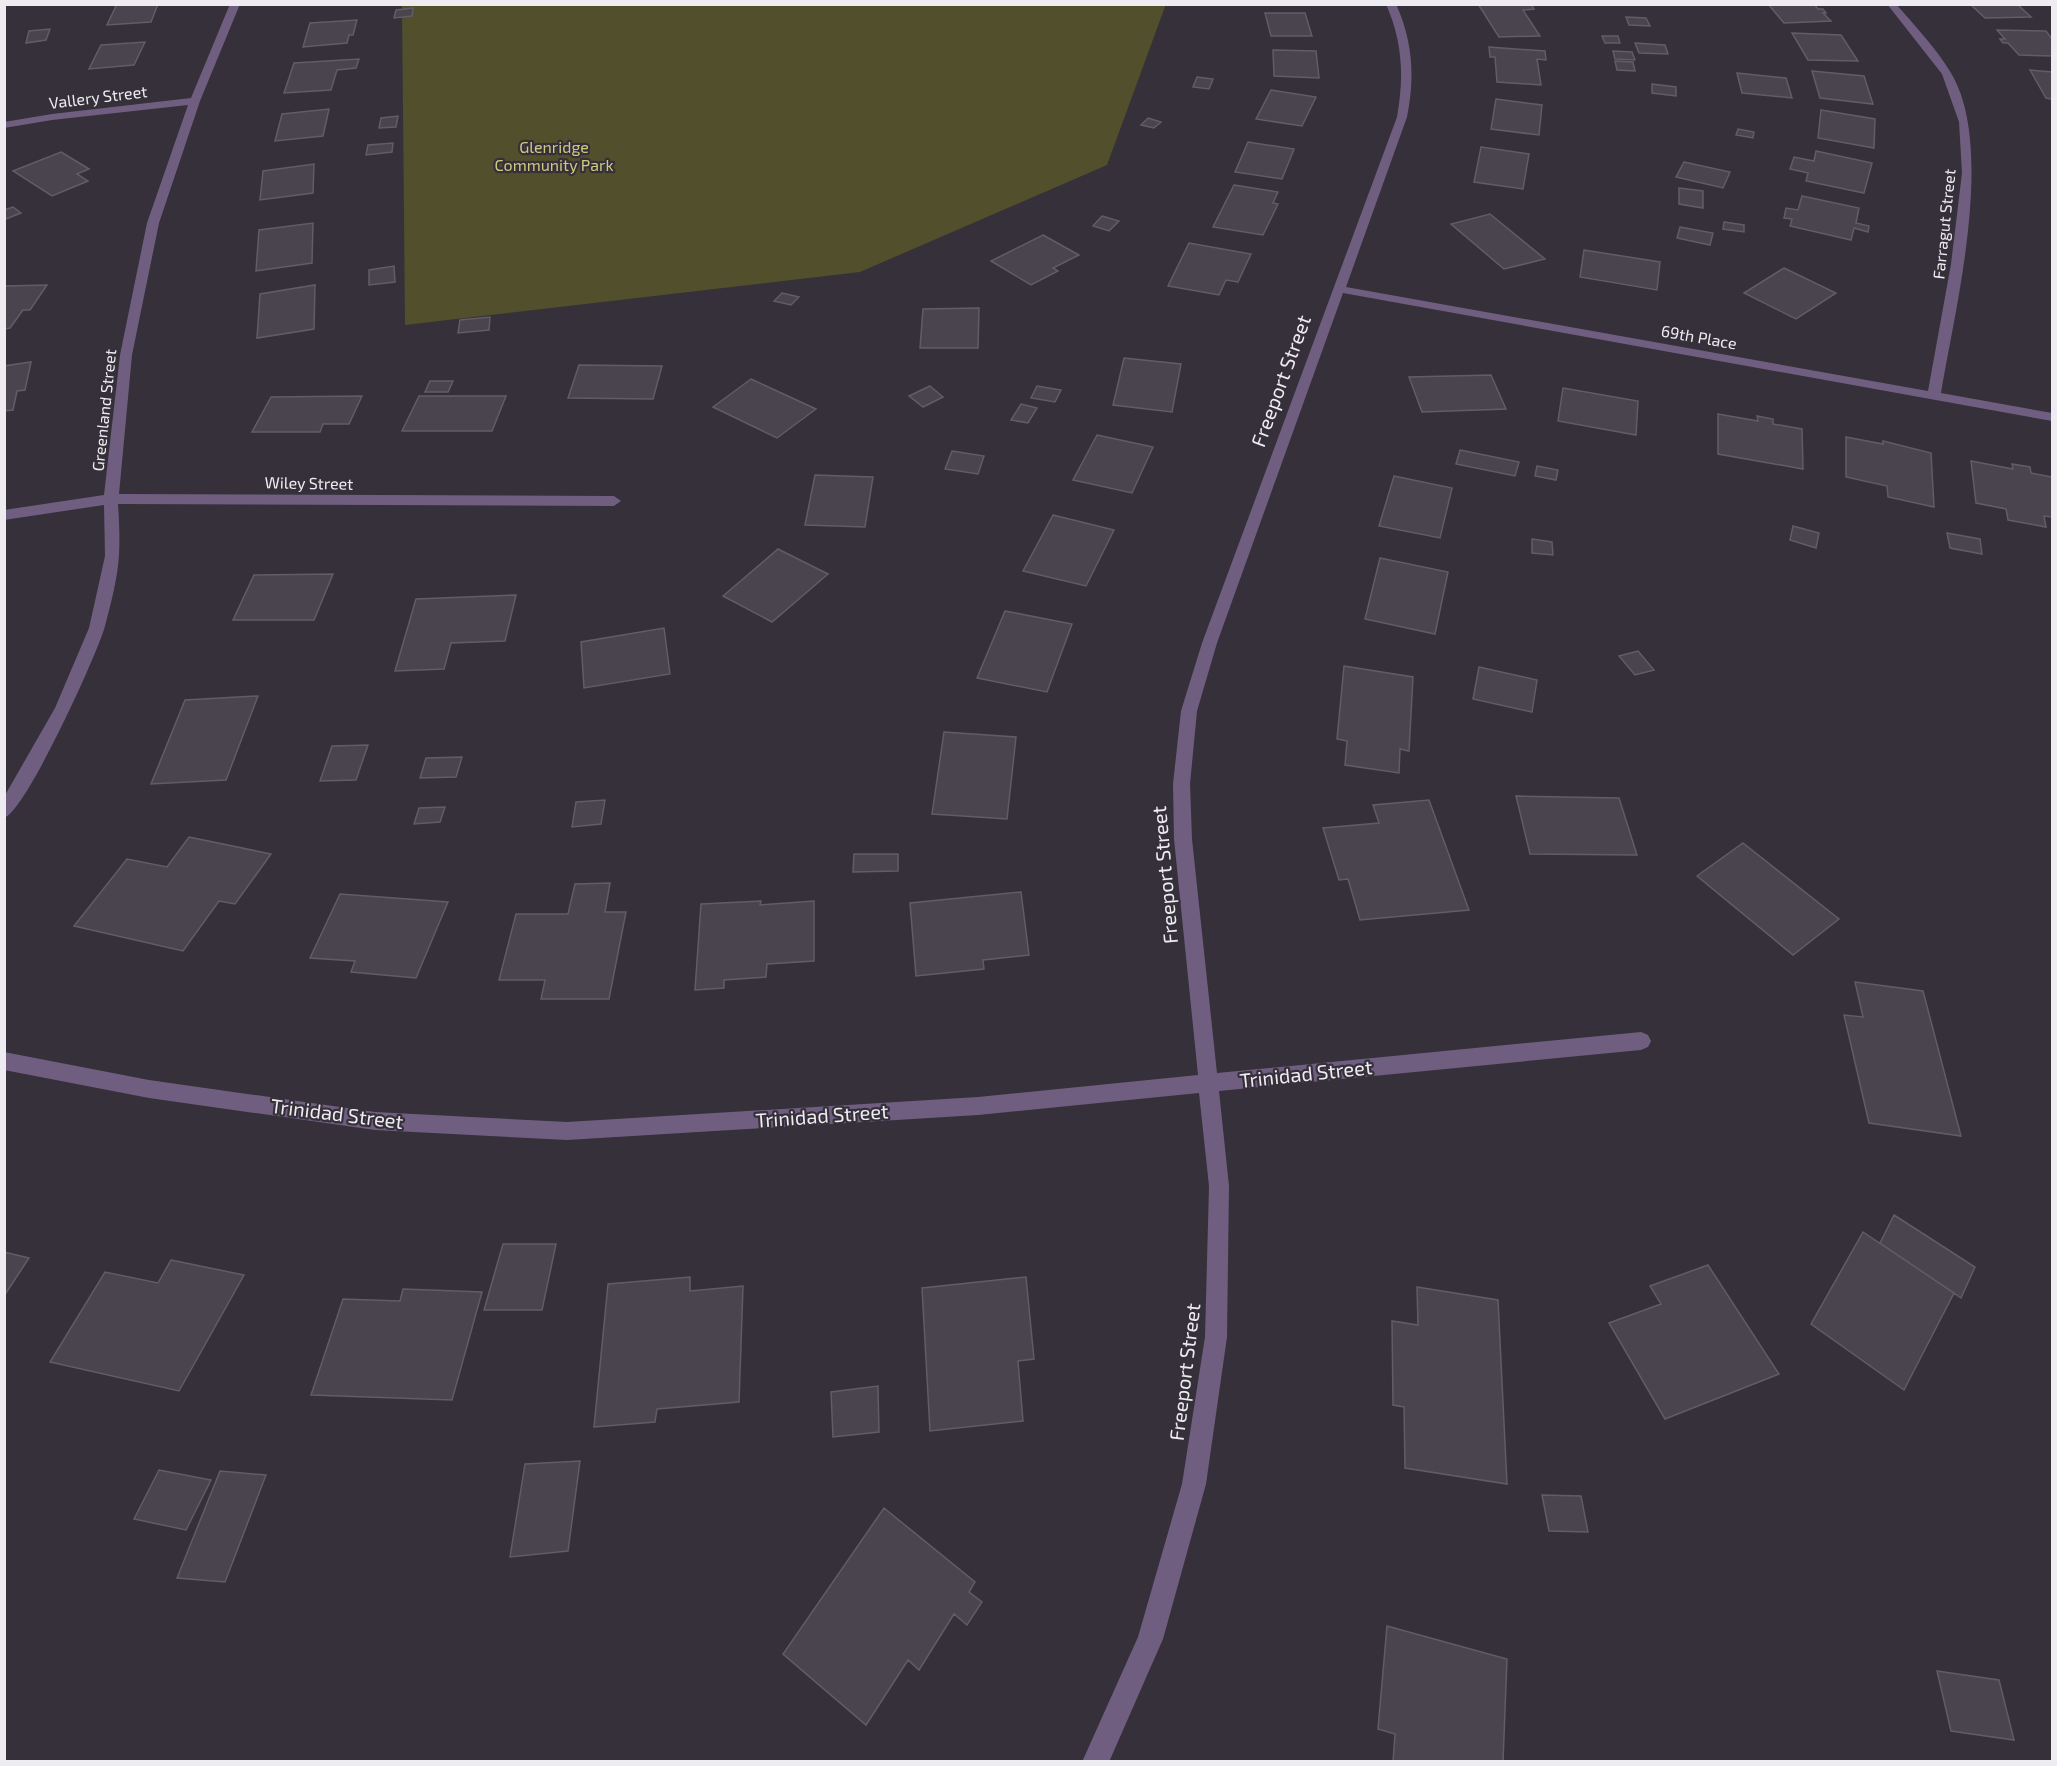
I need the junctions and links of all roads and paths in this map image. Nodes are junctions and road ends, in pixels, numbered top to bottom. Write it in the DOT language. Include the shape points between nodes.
graph roads {
  1 [pos="235,4"];
  2 [pos="1391,4"];
  3 [pos="1891,4"];
  4 [pos="195,101"];
  5 [pos="4,125"];
  6 [pos="1339,289"];
  7 [pos="1934,396"];
  8 [pos="2052,417"];
  9 [pos="111,499"];
  10 [pos="615,501"];
  11 [pos="4,515"];
  12 [pos="4,812"];
  13 [pos="1641,1041"];
  14 [pos="4,1061"];
  15 [pos="1208,1083"];
  16 [pos="1095,1761"];
  1 -- 4 [label="street, Greenland Street"];
  2 -- 6 [label="street, Freeport Street" via="1407,47 1407,93 1402,117"];
  3 -- 7 [label="street, Farragut Street" via="1947,74 1964,122 1968,173"];
  4 -- 5 [label="street, Vallery Street"];
  4 -- 9 [label="street, Greenland Street" via="153,223 126,355"];
  6 -- 7 [label="street, 69th Place"];
  6 -- 15 [label="street, Freeport Street" via="1220,614 1186,728 1181,787 1183,839"];
  7 -- 8 [label="street, 69th Place"];
  9 -- 10 [label="street, Wiley Street"];
  9 -- 11 [label="street, Wiley Street"];
  9 -- 12 [label="street, Greenland Street" via="112,556 97,628 63,708"];
  13 -- 15 [label="street, Trinidad Street"];
  14 -- 15 [label="street, Trinidad Street" via="149,1089 375,1121 567,1131 978,1106"];
  15 -- 16 [label="street, Freeport Street" via="1219,1186 1216,1337 1194,1484 1150,1639"];
}
